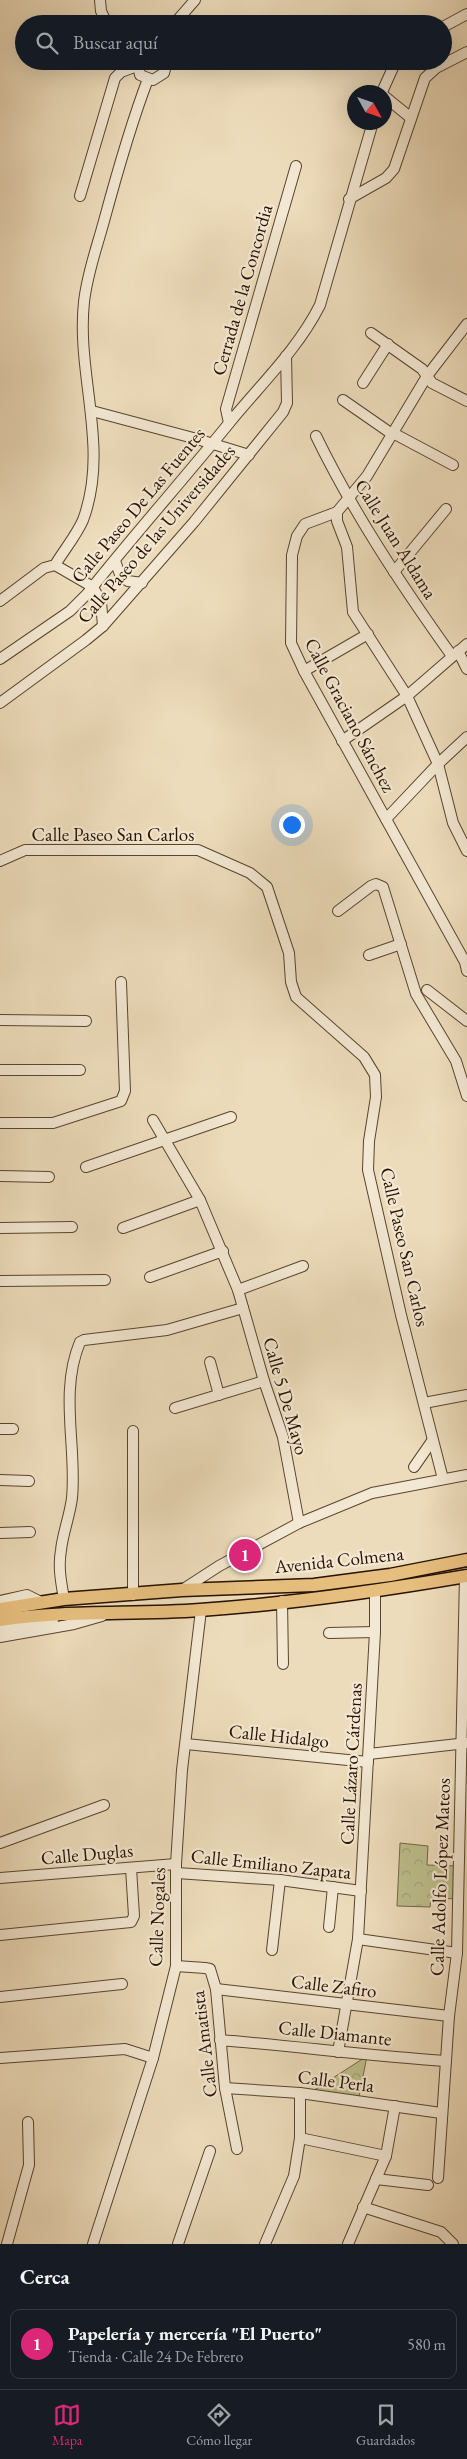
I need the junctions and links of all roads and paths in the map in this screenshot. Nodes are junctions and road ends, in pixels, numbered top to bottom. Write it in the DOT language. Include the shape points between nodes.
graph roads {
  1 [pos="100,0"];
  2 [pos="195,0"];
  3 [pos="467,14"];
  4 [pos="103,15"];
  5 [pos="182,15"];
  6 [pos="452,22"];
  7 [pos="467,52"];
  8 [pos="452,60"];
  9 [pos="125,70"];
  10 [pos="139,70"];
  11 [pos="165,70"];
  12 [pos="392,70"];
  13 [pos="434,70"];
  14 [pos="148,79"];
  15 [pos="385,85"];
  16 [pos="392,103"];
  17 [pos="411,118"];
  18 [pos="371,130"];
  19 [pos="296,166"];
  20 [pos="80,196"];
  21 [pos="349,199"];
  22 [pos="467,324"];
  23 [pos="372,333"];
  24 [pos="388,344"];
  25 [pos="286,356"];
  26 [pos="427,376"];
  27 [pos="363,383"];
  28 [pos="465,397"];
  29 [pos="343,400"];
  30 [pos="92,411"];
  31 [pos="229,423"];
  32 [pos="393,434"];
  33 [pos="316,436"];
  34 [pos="214,444"];
  35 [pos="249,455"];
  36 [pos="452,465"];
  37 [pos="349,499"];
  38 [pos="446,508"];
  39 [pos="337,512"];
  40 [pos="115,561"];
  41 [pos="55,565"];
  42 [pos="394,572"];
  43 [pos="142,583"];
  44 [pos="93,586"];
  45 [pos="0,601"];
  46 [pos="103,626"];
  47 [pos="368,634"];
  48 [pos="467,644"];
  49 [pos="455,654"];
  50 [pos="0,659"];
  51 [pos="467,669"];
  52 [pos="304,671"];
  53 [pos="408,696"];
  54 [pos="0,703"];
  55 [pos="467,737"];
  56 [pos="342,741"];
  57 [pos="438,764"];
  58 [pos="386,819"];
  59 [pos="467,851"];
  60 [pos="0,861"];
  61 [pos="338,911"];
  62 [pos="401,944"];
  63 [pos="369,955"];
  64 [pos="466,964"];
  65 [pos="121,982"];
  66 [pos="428,990"];
  67 [pos="0,1020"];
  68 [pos="86,1021"];
  69 [pos="467,1021"];
  70 [pos="0,1070"];
  71 [pos="80,1070"];
  72 [pos="467,1096"];
  73 [pos="231,1117"];
  74 [pos="153,1120"];
  75 [pos="0,1123"];
  76 [pos="165,1141"];
  77 [pos="86,1167"];
  78 [pos="0,1176"];
  79 [pos="49,1177"];
  80 [pos="200,1200"];
  81 [pos="0,1228"];
  82 [pos="72,1228"];
  83 [pos="123,1228"];
  84 [pos="223,1251"];
  85 [pos="303,1266"];
  86 [pos="150,1277"];
  87 [pos="105,1280"];
  88 [pos="0,1281"];
  89 [pos="238,1290"];
  90 [pos="243,1308"];
  91 [pos="210,1362"];
  92 [pos="264,1381"];
  93 [pos="219,1395"];
  94 [pos="467,1395"];
  95 [pos="424,1404"];
  96 [pos="175,1408"];
  97 [pos="0,1429"];
  98 [pos="13,1429"];
  99 [pos="134,1431"];
  100 [pos="432,1441"];
  101 [pos="414,1467"];
  102 [pos="467,1476"];
  103 [pos="443,1479"];
  104 [pos="0,1480"];
  105 [pos="29,1481"];
  106 [pos="299,1523"];
  107 [pos="30,1532"];
  108 [pos="0,1533"];
  109 [pos="467,1560"];
  110 [pos="466,1576"];
  111 [pos="182,1590"];
  112 [pos="375,1590"];
  113 [pos="133,1595"];
  114 [pos="64,1599"];
  115 [pos="0,1601"];
  116 [pos="282,1601"];
  117 [pos="42,1602"];
  118 [pos="0,1609"];
  119 [pos="201,1610"];
  120 [pos="105,1615"];
  121 [pos="0,1620"];
  122 [pos="74,1624"];
  123 [pos="0,1628"];
  124 [pos="375,1632"];
  125 [pos="329,1633"];
  126 [pos="0,1637"];
  127 [pos="283,1664"];
  128 [pos="186,1744"];
  129 [pos="464,1744"];
  130 [pos="368,1758"];
  131 [pos="104,1805"];
  132 [pos="0,1843"];
  133 [pos="131,1868"];
  134 [pos="176,1868"];
  135 [pos="0,1878"];
  136 [pos="280,1880"];
  137 [pos="333,1887"];
  138 [pos="361,1891"];
  139 [pos="328,1927"];
  140 [pos="0,1935"];
  141 [pos="358,1939"];
  142 [pos="272,1950"];
  143 [pos="457,1953"];
  144 [pos="176,1966"];
  145 [pos="122,1984"];
  146 [pos="216,1989"];
  147 [pos="0,1997"];
  148 [pos="347,2006"];
  149 [pos="449,2016"];
  150 [pos="220,2040"];
  151 [pos="338,2052"];
  152 [pos="0,2058"];
  153 [pos="152,2058"];
  154 [pos="446,2061"];
  155 [pos="226,2088"];
  156 [pos="300,2093"];
  157 [pos="395,2106"];
  158 [pos="441,2113"];
  159 [pos="28,2122"];
  160 [pos="300,2138"];
  161 [pos="237,2150"];
  162 [pos="210,2151"];
  163 [pos="386,2156"];
  164 [pos="438,2178"];
  165 [pos="376,2179"];
  166 [pos="428,2185"];
  167 [pos="363,2207"];
  168 [pos="7,2244"];
  169 [pos="93,2244"];
  170 [pos="178,2244"];
  171 [pos="265,2244"];
  172 [pos="348,2244"];
  173 [pos="453,2244"];
  1 -- 4 [label="street"];
  2 -- 5 [label="street"];
  3 -- 6 [label="street"];
  7 -- 8 [label="street"];
  9 -- 20 [label="street" via="115,78"];
  10 -- 14 [label="street" via="140,75"];
  11 -- 14 [label="street" via="161,77"];
  12 -- 15 [label="street"];
  13 -- 17 [label="street" via="425,78"];
  14 -- 30 [label="street" via="109,200 84,301 84,355"];
  16 -- 17 [label="street"];
  17 -- 21 [label="street" via="394,169 386,178"];
  18 -- 21 [label="street, Calle Paseo De Las Fuentes"];
  19 -- 31 [label="street, Cerrada de la Concordia" via="226,408"];
  21 -- 25 [label="street, Calle Paseo De Las Fuentes" via="320,305"];
  22 -- 26 [label="street"];
  23 -- 24 [label="street"];
  24 -- 26 [label="street"];
  24 -- 27 [label="street"];
  25 -- 31 [label="street, Calle Paseo De Las Fuentes"];
  25 -- 35 [label="street, Calle Paseo de las Universidades" via="287,402 283,412"];
  26 -- 28 [label="street" via="432,383"];
  26 -- 32 [label="street"];
  29 -- 32 [label="street"];
  30 -- 34 [label="street"];
  30 -- 41 [label="street" via="94,457 87,506 80,527"];
  31 -- 34 [label="street, Calle Paseo De Las Fuentes"];
  32 -- 36 [label="street"];
  32 -- 37 [label="street"];
  33 -- 37 [label="street, Calle Juan Aldama"];
  34 -- 35 [label="street"];
  34 -- 40 [label="street, Calle Paseo De Las Fuentes"];
  35 -- 43 [label="street, Calle Paseo de las Universidades"];
  37 -- 39 [label="street"];
  37 -- 42 [label="street, Calle Juan Aldama"];
  38 -- 42 [label="street"];
  39 -- 47 [label="street" via="347,547 353,612"];
  39 -- 52 [label="street, Calle Graciano Sánchez" via="305,524 297,536 292,556 291,643"];
  40 -- 43 [label="street" via="120,578"];
  40 -- 44 [label="street, Calle Paseo De Las Fuentes"];
  41 -- 44 [label="street"];
  41 -- 45 [label="street" via="44,568"];
  42 -- 49 [label="street, Calle Juan Aldama"];
  43 -- 46 [label="street, Calle Paseo de las Universidades"];
  44 -- 46 [label="street" via="101,602"];
  44 -- 50 [label="street, Calle Paseo De Las Fuentes" via="70,611"];
  46 -- 54 [label="street, Calle Paseo de las Universidades"];
  47 -- 52 [label="street"];
  47 -- 53 [label="street"];
  48 -- 49 [label="street"];
  49 -- 51 [label="street, Calle Juan Aldama"];
  49 -- 53 [label="street"];
  52 -- 56 [label="street, Calle Graciano Sánchez"];
  53 -- 56 [label="street"];
  53 -- 57 [label="street"];
  55 -- 57 [label="street"];
  56 -- 58 [label="street, Calle Graciano Sánchez"];
  57 -- 58 [label="street"];
  57 -- 59 [label="street" via="453,823"];
  58 -- 64 [label="street, Calle Graciano Sánchez"];
  60 -- 95 [label="street, Calle Paseo San Carlos" via="25,850 193,849 250,872 267,887 289,953 291,982 296,997 364,1057 375,1075 376,1097 368,1170"];
  61 -- 62 [label="street" via="371,886 380,885 386,891"];
  62 -- 63 [label="street"];
  62 -- 72 [label="street" via="416,994 456,1061"];
  65 -- 75 [label="street" via="125,1091 121,1101 53,1123"];
  66 -- 69 [label="street"];
  67 -- 68 [label="street"];
  70 -- 71 [label="street"];
  73 -- 76 [label="street"];
  74 -- 76 [label="street, Calle 5 De Mayo"];
  76 -- 77 [label="street"];
  76 -- 80 [label="street, Calle 5 De Mayo"];
  78 -- 79 [label="street"];
  80 -- 83 [label="street"];
  80 -- 84 [label="street, Calle 5 De Mayo"];
  81 -- 82 [label="street"];
  84 -- 86 [label="street"];
  84 -- 89 [label="street, Calle 5 De Mayo"];
  85 -- 89 [label="street"];
  87 -- 88 [label="street"];
  89 -- 90 [label="street, Calle 5 De Mayo"];
  90 -- 92 [label="street, Calle 5 De Mayo"];
  90 -- 114 [label="street" via="167,1330 80,1342 74,1364 70,1414 72,1497 61,1550"];
  91 -- 93 [label="street"];
  92 -- 93 [label="street"];
  92 -- 106 [label="street, Calle 5 De Mayo" via="283,1437"];
  93 -- 96 [label="street"];
  94 -- 95 [label="street"];
  95 -- 100 [label="street, Calle Paseo San Carlos"];
  97 -- 98 [label="street"];
  99 -- 113 [label="street"];
  100 -- 101 [label="street"];
  100 -- 103 [label="street, Calle Paseo San Carlos"];
  102 -- 103 [label="street"];
  103 -- 106 [label="street" via="372,1494"];
  104 -- 105 [label="street"];
  106 -- 111 [label="street"];
  107 -- 108 [label="street"];
  109 -- 111 [label="main road, Avenida Colmena" via="314,1585"];
  110 -- 112 [label="main road"];
  110 -- 129 [label="street, Calle Adolfo López Mateos"];
  111 -- 113 [label="main road, Avenida Colmena"];
  112 -- 116 [label="main road"];
  112 -- 124 [label="street, Calle Lázaro Cárdenas"];
  113 -- 114 [label="main road, Avenida Colmena"];
  114 -- 117 [label="main road, Avenida Colmena"];
  115 -- 117 [label="street" via="27,1595"];
  116 -- 119 [label="main road"];
  116 -- 127 [label="street"];
  117 -- 118 [label="main road, Avenida Colmena"];
  119 -- 120 [label="main road"];
  119 -- 128 [label="street, Calle Nogales"];
  120 -- 121 [label="main road" via="65,1612"];
  120 -- 122 [label="street"];
  122 -- 123 [label="street" via="59,1620"];
  122 -- 126 [label="street"];
  124 -- 125 [label="street"];
  124 -- 130 [label="street, Calle Lázaro Cárdenas"];
  128 -- 130 [label="street, Calle Hidalgo"];
  128 -- 134 [label="street, Calle Nogales"];
  129 -- 130 [label="street, Calle Hidalgo"];
  129 -- 143 [label="street, Calle Adolfo López Mateos"];
  130 -- 138 [label="street, Calle Lázaro Cárdenas"];
  131 -- 132 [label="street"];
  133 -- 134 [label="street, Calle Duglas"];
  133 -- 135 [label="street, Calle Duglas"];
  133 -- 140 [label="street" via="134,1916 131,1922"];
  134 -- 136 [label="street, Calle Emiliano Zapata"];
  134 -- 144 [label="street, Calle Nogales"];
  136 -- 137 [label="street, Calle Emiliano Zapata"];
  136 -- 142 [label="street"];
  137 -- 138 [label="street, Calle Emiliano Zapata"];
  137 -- 139 [label="street"];
  138 -- 141 [label="street, Calle Lázaro Cárdenas"];
  141 -- 143 [label="street"];
  141 -- 148 [label="street, Calle Lázaro Cárdenas"];
  143 -- 149 [label="street, Calle Adolfo López Mateos"];
  144 -- 146 [label="street, Calle Amatista" via="210,1969"];
  144 -- 153 [label="street, Calle Nogales"];
  145 -- 147 [label="street"];
  146 -- 148 [label="street, Calle Zafiro"];
  146 -- 150 [label="street, Calle Amatista"];
  148 -- 149 [label="street, Calle Zafiro"];
  148 -- 151 [label="street, Calle Lázaro Cárdenas"];
  149 -- 154 [label="street, Calle Adolfo López Mateos"];
  150 -- 151 [label="street, Calle Diamante"];
  150 -- 155 [label="street, Calle Amatista"];
  151 -- 154 [label="street, Calle Diamante"];
  152 -- 153 [label="street" via="125,2049"];
  153 -- 169 [label="street, Calle Nogales"];
  154 -- 158 [label="street, Calle Adolfo López Mateos"];
  155 -- 156 [label="street, Calle Perla"];
  155 -- 161 [label="street, Calle Amatista"];
  156 -- 157 [label="street, Calle Perla"];
  156 -- 160 [label="street"];
  157 -- 158 [label="street, Calle Perla"];
  157 -- 163 [label="street"];
  158 -- 164 [label="street, Calle Adolfo López Mateos"];
  159 -- 168 [label="street" via="29,2165"];
  160 -- 163 [label="street"];
  160 -- 171 [label="street" via="294,2176"];
  162 -- 170 [label="street"];
  163 -- 165 [label="street"];
  165 -- 166 [label="street"];
  165 -- 167 [label="street"];
  167 -- 172 [label="street"];
  167 -- 173 [label="street" via="441,2232"];
}
